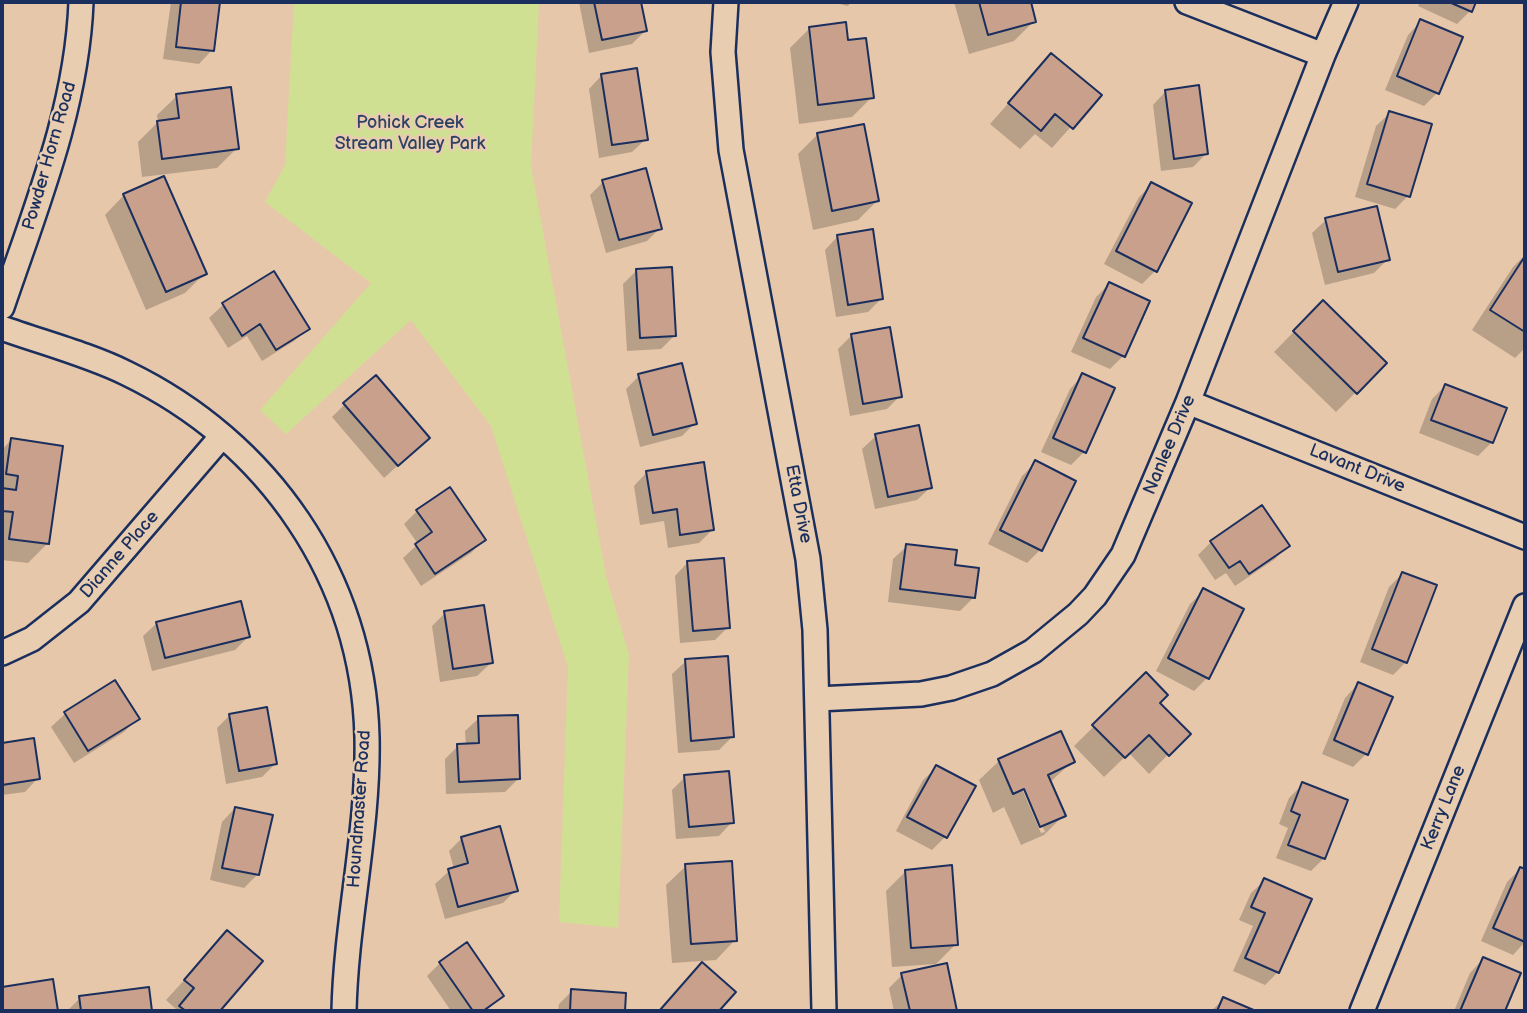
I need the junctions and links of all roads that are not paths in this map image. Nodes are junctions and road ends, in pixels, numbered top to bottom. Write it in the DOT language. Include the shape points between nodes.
graph roads {
  1 [pos="81,2"];
  2 [pos="726,2"];
  3 [pos="1187,2"];
  4 [pos="1346,2"];
  5 [pos="1323,55"];
  6 [pos="2,307"];
  7 [pos="2,328"];
  8 [pos="1188,402"];
  9 [pos="222,436"];
  10 [pos="1525,537"];
  11 [pos="1525,606"];
  12 [pos="2,653"];
  13 [pos="817,699"];
  14 [pos="344,1011"];
  15 [pos="824,1011"];
  16 [pos="1362,1011"];
  1 -- 6 [label="street, Powder Horn Road" via="80,36 63,124"];
  2 -- 13 [label="street, Etta Drive" via="723,52 731,150 808,559"];
  3 -- 5 [label="street"];
  4 -- 5 [label="street, Nanlee Drive"];
  5 -- 8 [label="street, Nanlee Drive"];
  7 -- 9 [label="street, Houndmaster Road" via="124,371 160,390"];
  8 -- 10 [label="street, Lavant Drive"];
  8 -- 13 [label="street, Nanlee Drive" via="1123,555 1094,596 1057,633 1013,664 951,688 921,694"];
  9 -- 12 [label="street, Dianne Place" via="79,602 32,639"];
  9 -- 14 [label="street, Houndmaster Road" via="279,491 308,534 332,579 357,654 367,738 364,816"];
  11 -- 16 [label="street, Kerry Lane"];
  13 -- 15 [label="street, Etta Drive"];
}
